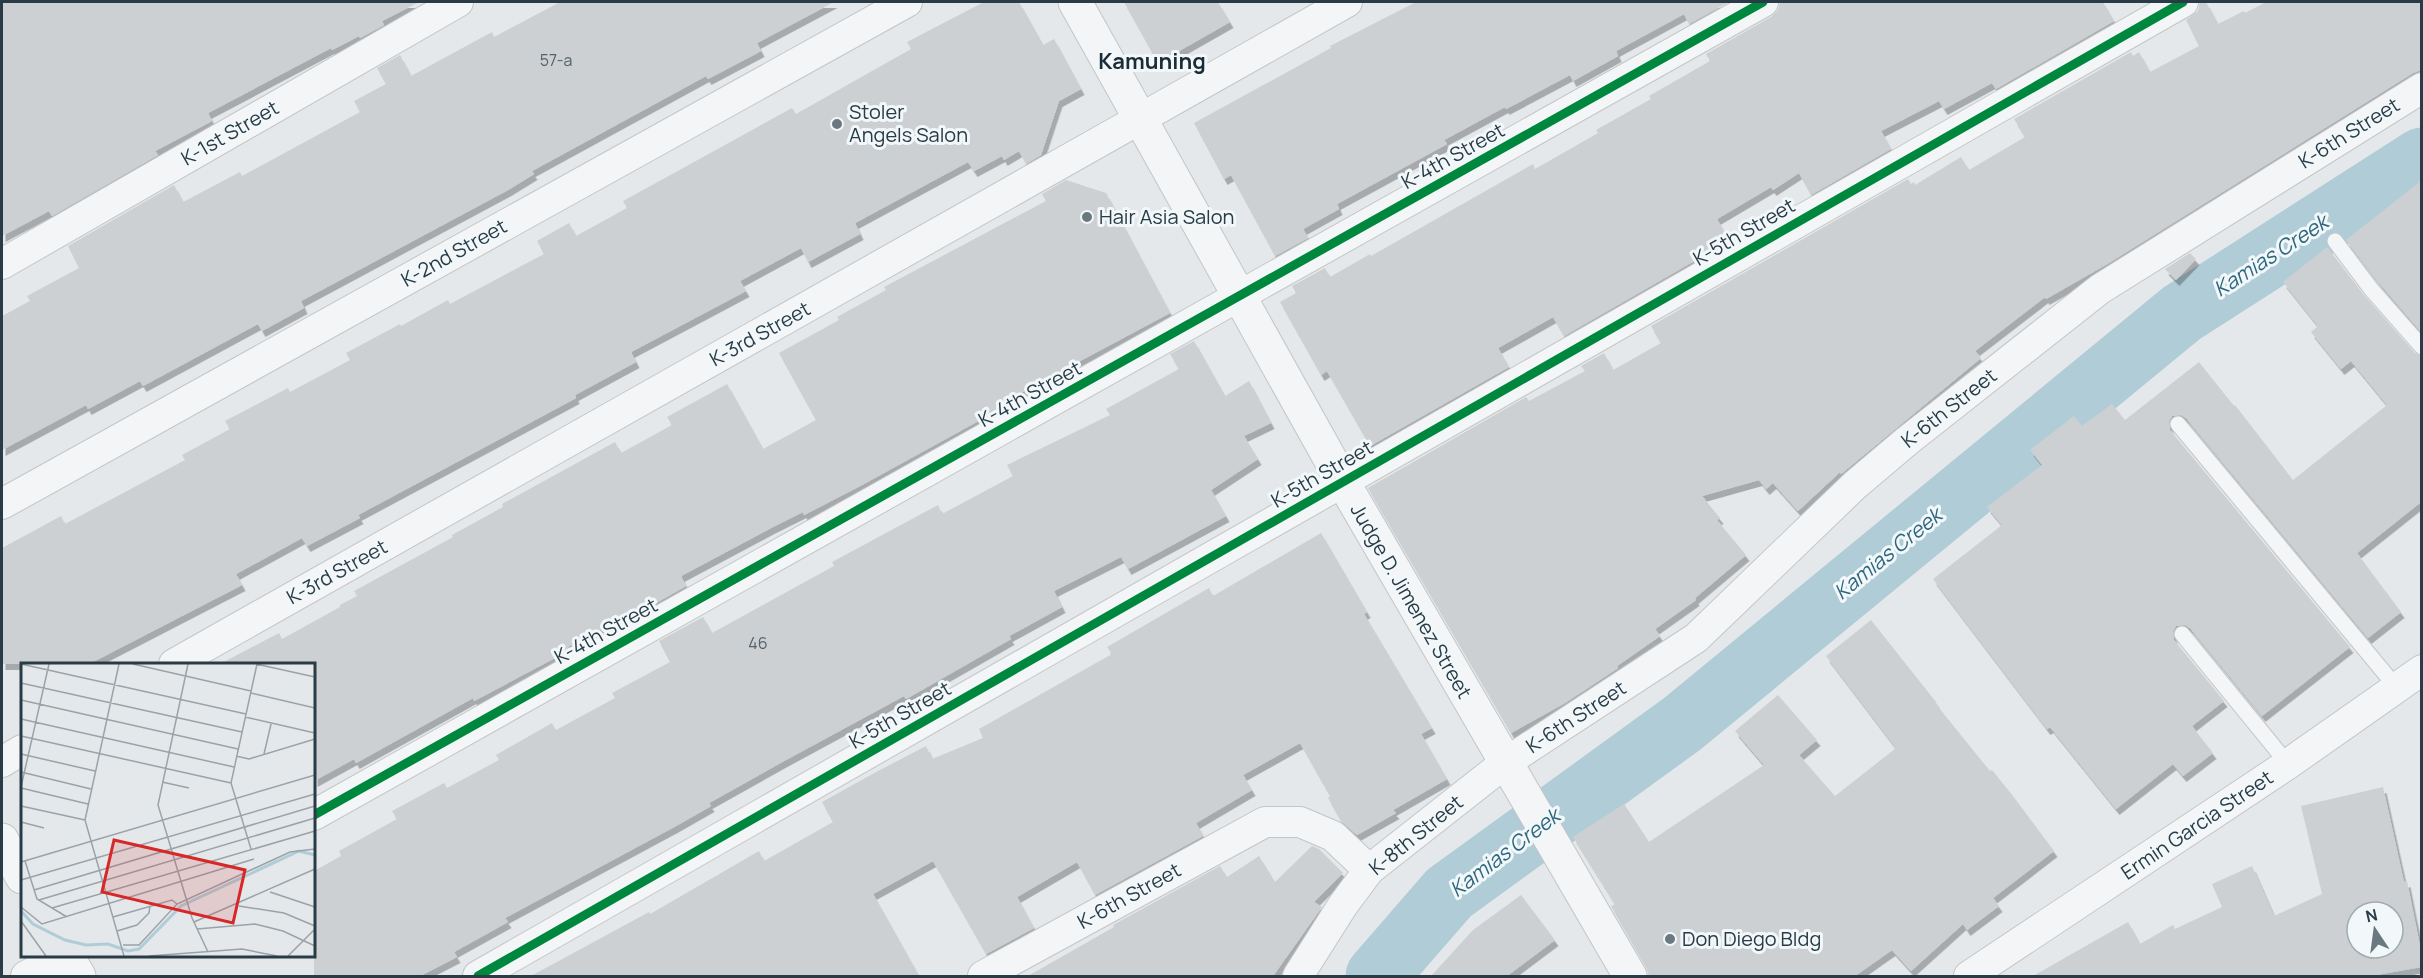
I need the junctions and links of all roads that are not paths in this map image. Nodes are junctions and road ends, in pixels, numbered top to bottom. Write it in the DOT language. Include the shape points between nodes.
graph roads {
  1 [pos="458,2"];
  2 [pos="907,2"];
  3 [pos="1075,2"];
  4 [pos="1347,2"];
  5 [pos="1762,2"];
  6 [pos="2183,2"];
  7 [pos="2421,88"];
  8 [pos="1141,119"];
  9 [pos="2335,241"];
  10 [pos="2,264"];
  11 [pos="1240,297"];
  12 [pos="2421,347"];
  13 [pos="2178,424"];
  14 [pos="1343,482"];
  15 [pos="2,504"];
  16 [pos="2182,634"];
  17 [pos="176,663"];
  18 [pos="2421,669"];
  19 [pos="2397,688"];
  20 [pos="21,751"];
  21 [pos="2,762"];
  22 [pos="2288,764"];
  23 [pos="1510,772"];
  24 [pos="315,814"];
  25 [pos="2,840"];
  26 [pos="1369,870"];
  27 [pos="21,875"];
  28 [pos="63,957"];
  29 [pos="66,957"];
  30 [pos="26,976"];
  31 [pos="79,976"];
  32 [pos="478,976"];
  33 [pos="982,976"];
  34 [pos="1298,976"];
  35 [pos="1630,976"];
  36 [pos="1969,976"];
  1 -- 10 [label="street, K-1st Street"];
  2 -- 15 [label="street, K-2nd Street"];
  3 -- 8 [label="street, Judge D. Jimenez Street"];
  4 -- 8 [label="street, K-3rd Street"];
  5 -- 11 [label="street, K-4th Street"];
  6 -- 14 [label="street, K-5th Street"];
  7 -- 23 [label="street, K-6th Street" via="2100,290 1855,485 1696,638"];
  8 -- 11 [label="street, Judge D. Jimenez Street"];
  8 -- 17 [label="street, K-3rd Street"];
  9 -- 12 [label="lane"];
  11 -- 14 [label="street, Judge D. Jimenez Street"];
  11 -- 24 [label="street, K-4th Street"];
  13 -- 19 [label="lane"];
  14 -- 23 [label="street, Judge D. Jimenez Street"];
  14 -- 32 [label="street, K-5th Street"];
  16 -- 22 [label="lane"];
  18 -- 19 [label="street, Ermin Garcia Street"];
  19 -- 22 [label="street, Ermin Garcia Street"];
  20 -- 21 [label="street"];
  22 -- 36 [label="street, Ermin Garcia Street"];
  23 -- 26 [label="street, K-8th Street"];
  23 -- 35 [label="street, Judge D. Jimenez Street"];
  25 -- 27 [label="street"];
  26 -- 33 [label="street, K-6th Street" via="1333,836 1300,822 1265,822"];
  26 -- 34 [label="street, K-8th Street"];
  28 -- 30 [label="street"];
  29 -- 31 [label="street"];
}
